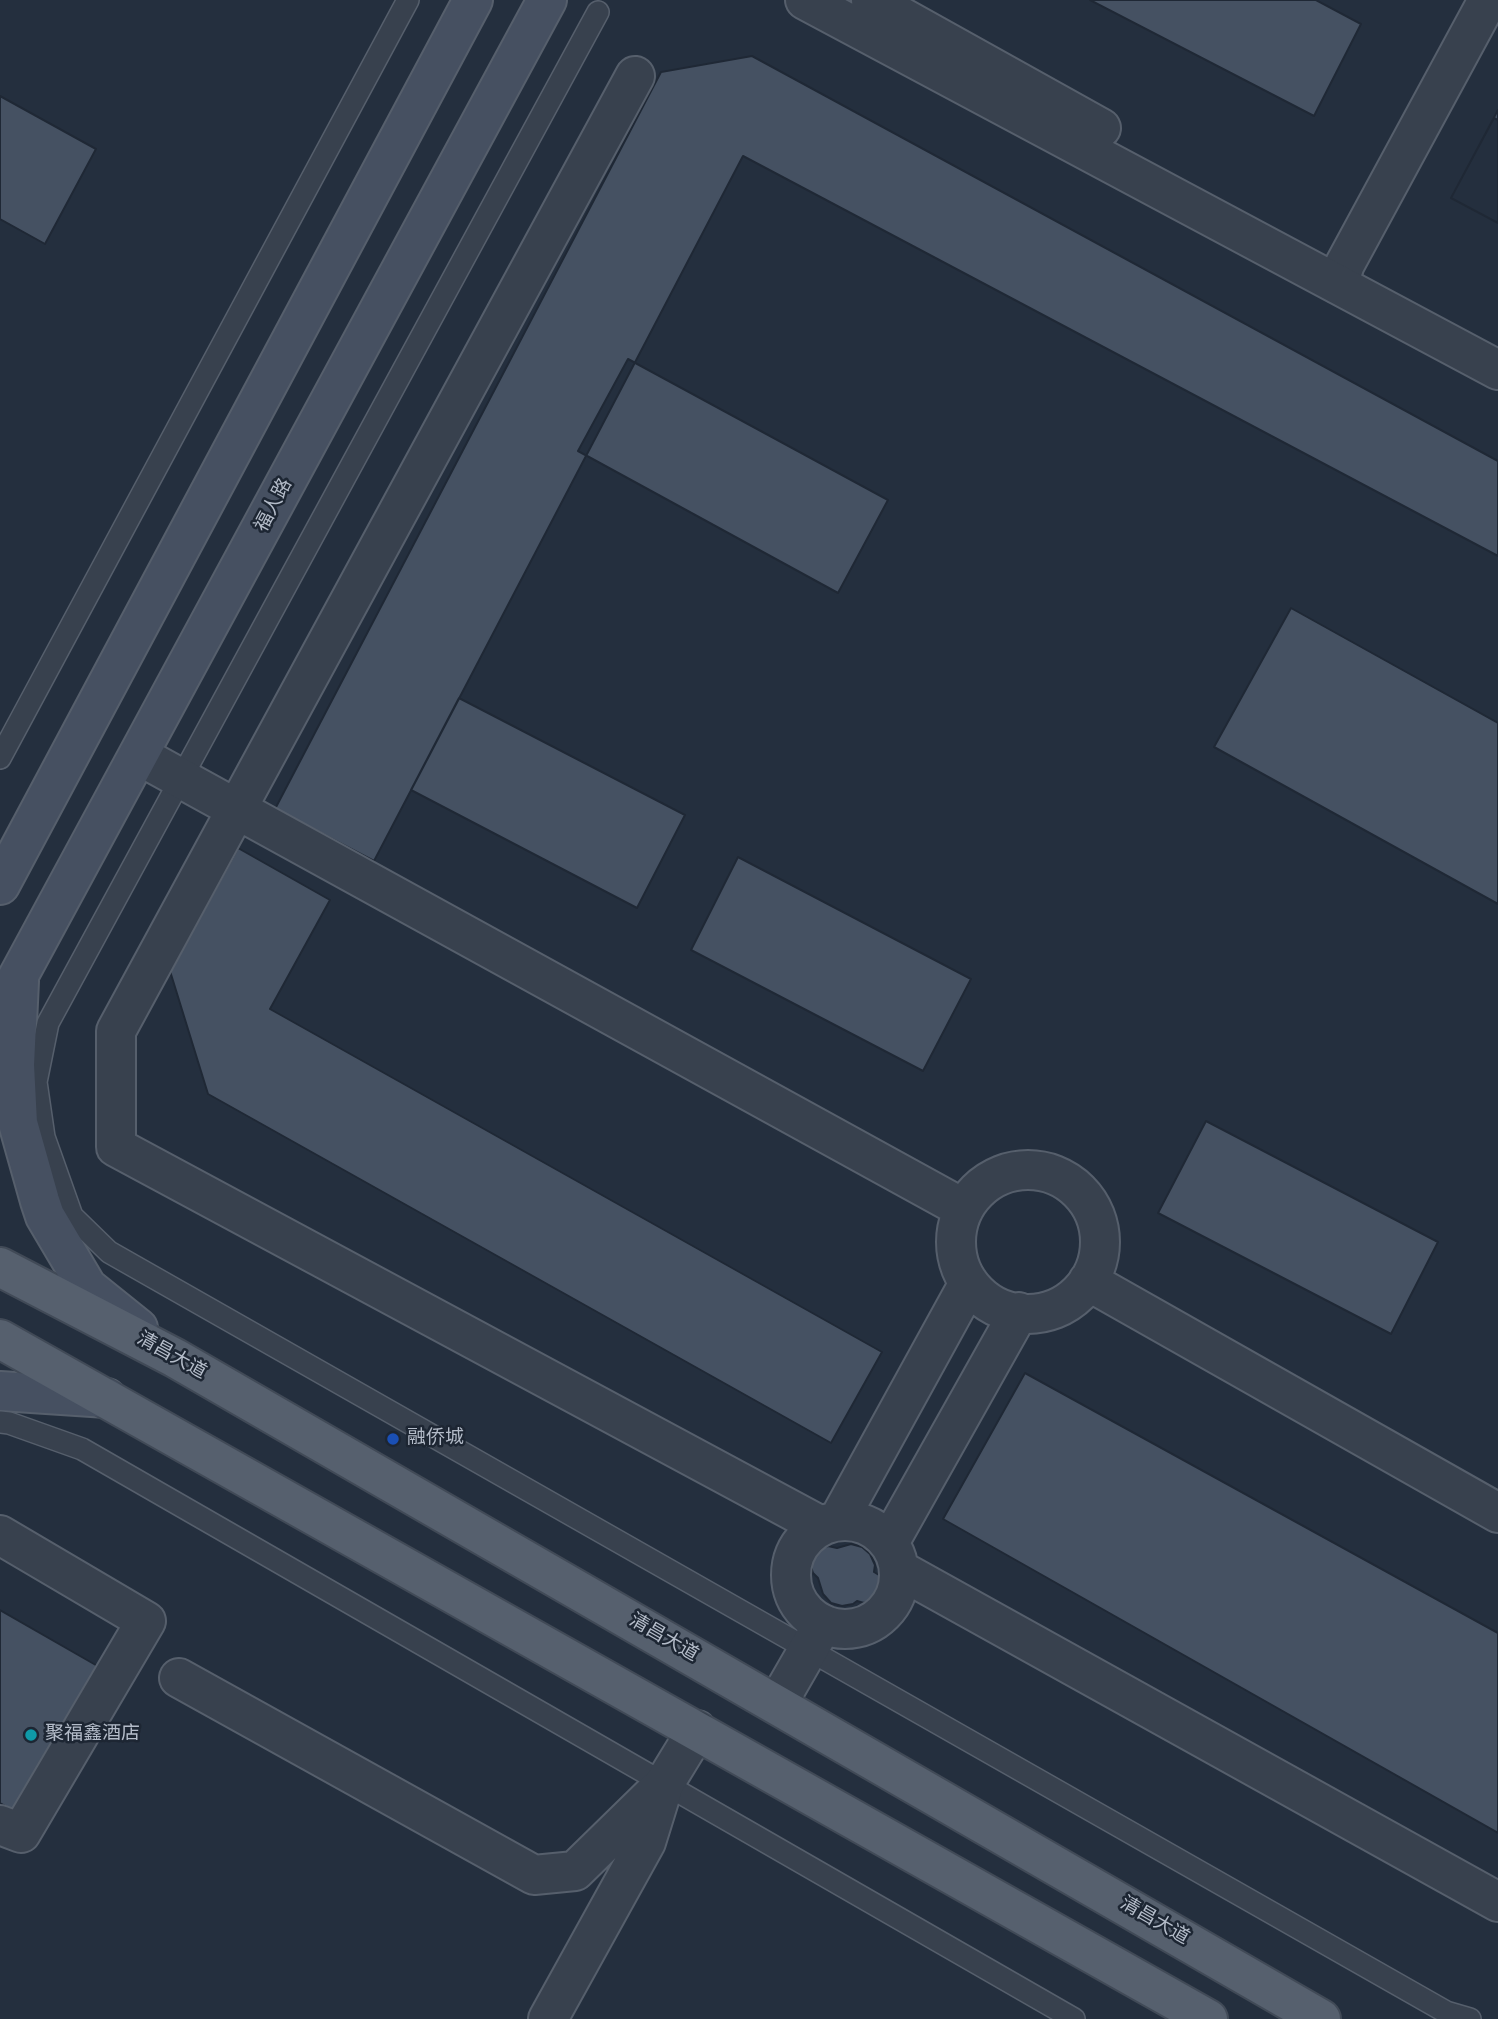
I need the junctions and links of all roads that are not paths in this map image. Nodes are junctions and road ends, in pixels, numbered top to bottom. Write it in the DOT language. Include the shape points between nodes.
graph roads {
  1 [pos="408,0"];
  2 [pos="473,0"];
  3 [pos="547,0"];
  4 [pos="805,0"];
  5 [pos="871,0"];
  6 [pos="1488,0"];
  7 [pos="598,12"];
  8 [pos="635,76"];
  9 [pos="1341,274"];
  10 [pos="1498,346"];
  11 [pos="1498,370"];
  12 [pos="139,756"];
  13 [pos="0,758"];
  14 [pos="180,779"];
  15 [pos="234,810"];
  16 [pos="0,885"];
  17 [pos="19,976"];
  18 [pos="0,1010"];
  19 [pos="964,1209"];
  20 [pos="0,1267"];
  21 [pos="1088,1281"];
  22 [pos="969,1283"];
  23 [pos="1019,1312"];
  24 [pos="0,1339"];
  25 [pos="175,1358"];
  26 [pos="0,1391"];
  27 [pos="107,1398"];
  28 [pos="0,1422"];
  29 [pos="1498,1513"];
  30 [pos="829,1524"];
  31 [pos="0,1535"];
  32 [pos="894,1557"];
  33 [pos="815,1638"];
  34 [pos="179,1678"];
  35 [pos="777,1704"];
  36 [pos="697,1730"];
  37 [pos="664,1784"];
  38 [pos="0,1825"];
  39 [pos="1498,1902"];
  40 [pos="1129,1974"];
  41 [pos="548,2019"];
  42 [pos="1074,2019"];
  43 [pos="1165,2019"];
  44 [pos="1208,2019"];
  45 [pos="1321,2019"];
  46 [pos="1470,2019"];
  1 -- 13 [label="lane"];
  2 -- 16 [label="main road"];
  3 -- 12 [label="main road, 福人路"];
  4 -- 9 [label="street"];
  5 -- 9 [label="street"];
  6 -- 9 [label="street"];
  7 -- 14 [label="lane"];
  8 -- 15 [label="street"];
  9 -- 10 [label="street"];
  9 -- 11 [label="street"];
  12 -- 14 [label="street"];
  12 -- 17 [label="main road, 福人路"];
  14 -- 15 [label="street"];
  14 -- 33 [label="lane" via="48,1023 36,1082 44,1138 72,1216 109,1252"];
  15 -- 19 [label="street"];
  15 -- 30 [label="street" via="116,1031 116,1147"];
  17 -- 18 [label="main road, 福人路"];
  17 -- 25 [label="main road" via="18,1124 45,1216 86,1287"];
  19 -- 21 [label="street" via="986,1182 1007,1173 1029,1169 1072,1184 1098,1223 1100,1248"];
  19 -- 22 [label="street" via="956,1241 959,1263"];
  20 -- 25 [label="main road, 清昌大道"];
  21 -- 23 [label="street" via="1059,1307 1035,1314"];
  21 -- 29 [label="street"];
  22 -- 23 [label="street" via="987,1301"];
  22 -- 30 [label="street"];
  23 -- 32 [label="street"];
  24 -- 27 [label="main road"];
  25 -- 35 [label="main road, 清昌大道"];
  26 -- 27 [label="main road"];
  27 -- 36 [label="main road"];
  28 -- 37 [label="lane" via="82,1450"];
  30 -- 32 [label="street" via="855,1522 872,1528"];
  30 -- 33 [label="street" via="807,1536 791,1568 792,1586 811,1617"];
  31 -- 38 [label="street" via="146,1621 21,1833"];
  32 -- 33 [label="street" via="898,1588 879,1618 863,1627"];
  32 -- 39 [label="street"];
  33 -- 35 [label="street"];
  33 -- 46 [label="lane" via="1446,2012"];
  34 -- 37 [label="street" via="534,1875 575,1871"];
  35 -- 45 [label="main road, 清昌大道"];
  36 -- 37 [label="street"];
  36 -- 40 [label="main road"];
  37 -- 41 [label="street" via="646,1842"];
  37 -- 42 [label="lane"];
  40 -- 43 [label="street"];
  40 -- 44 [label="main road"];
}
